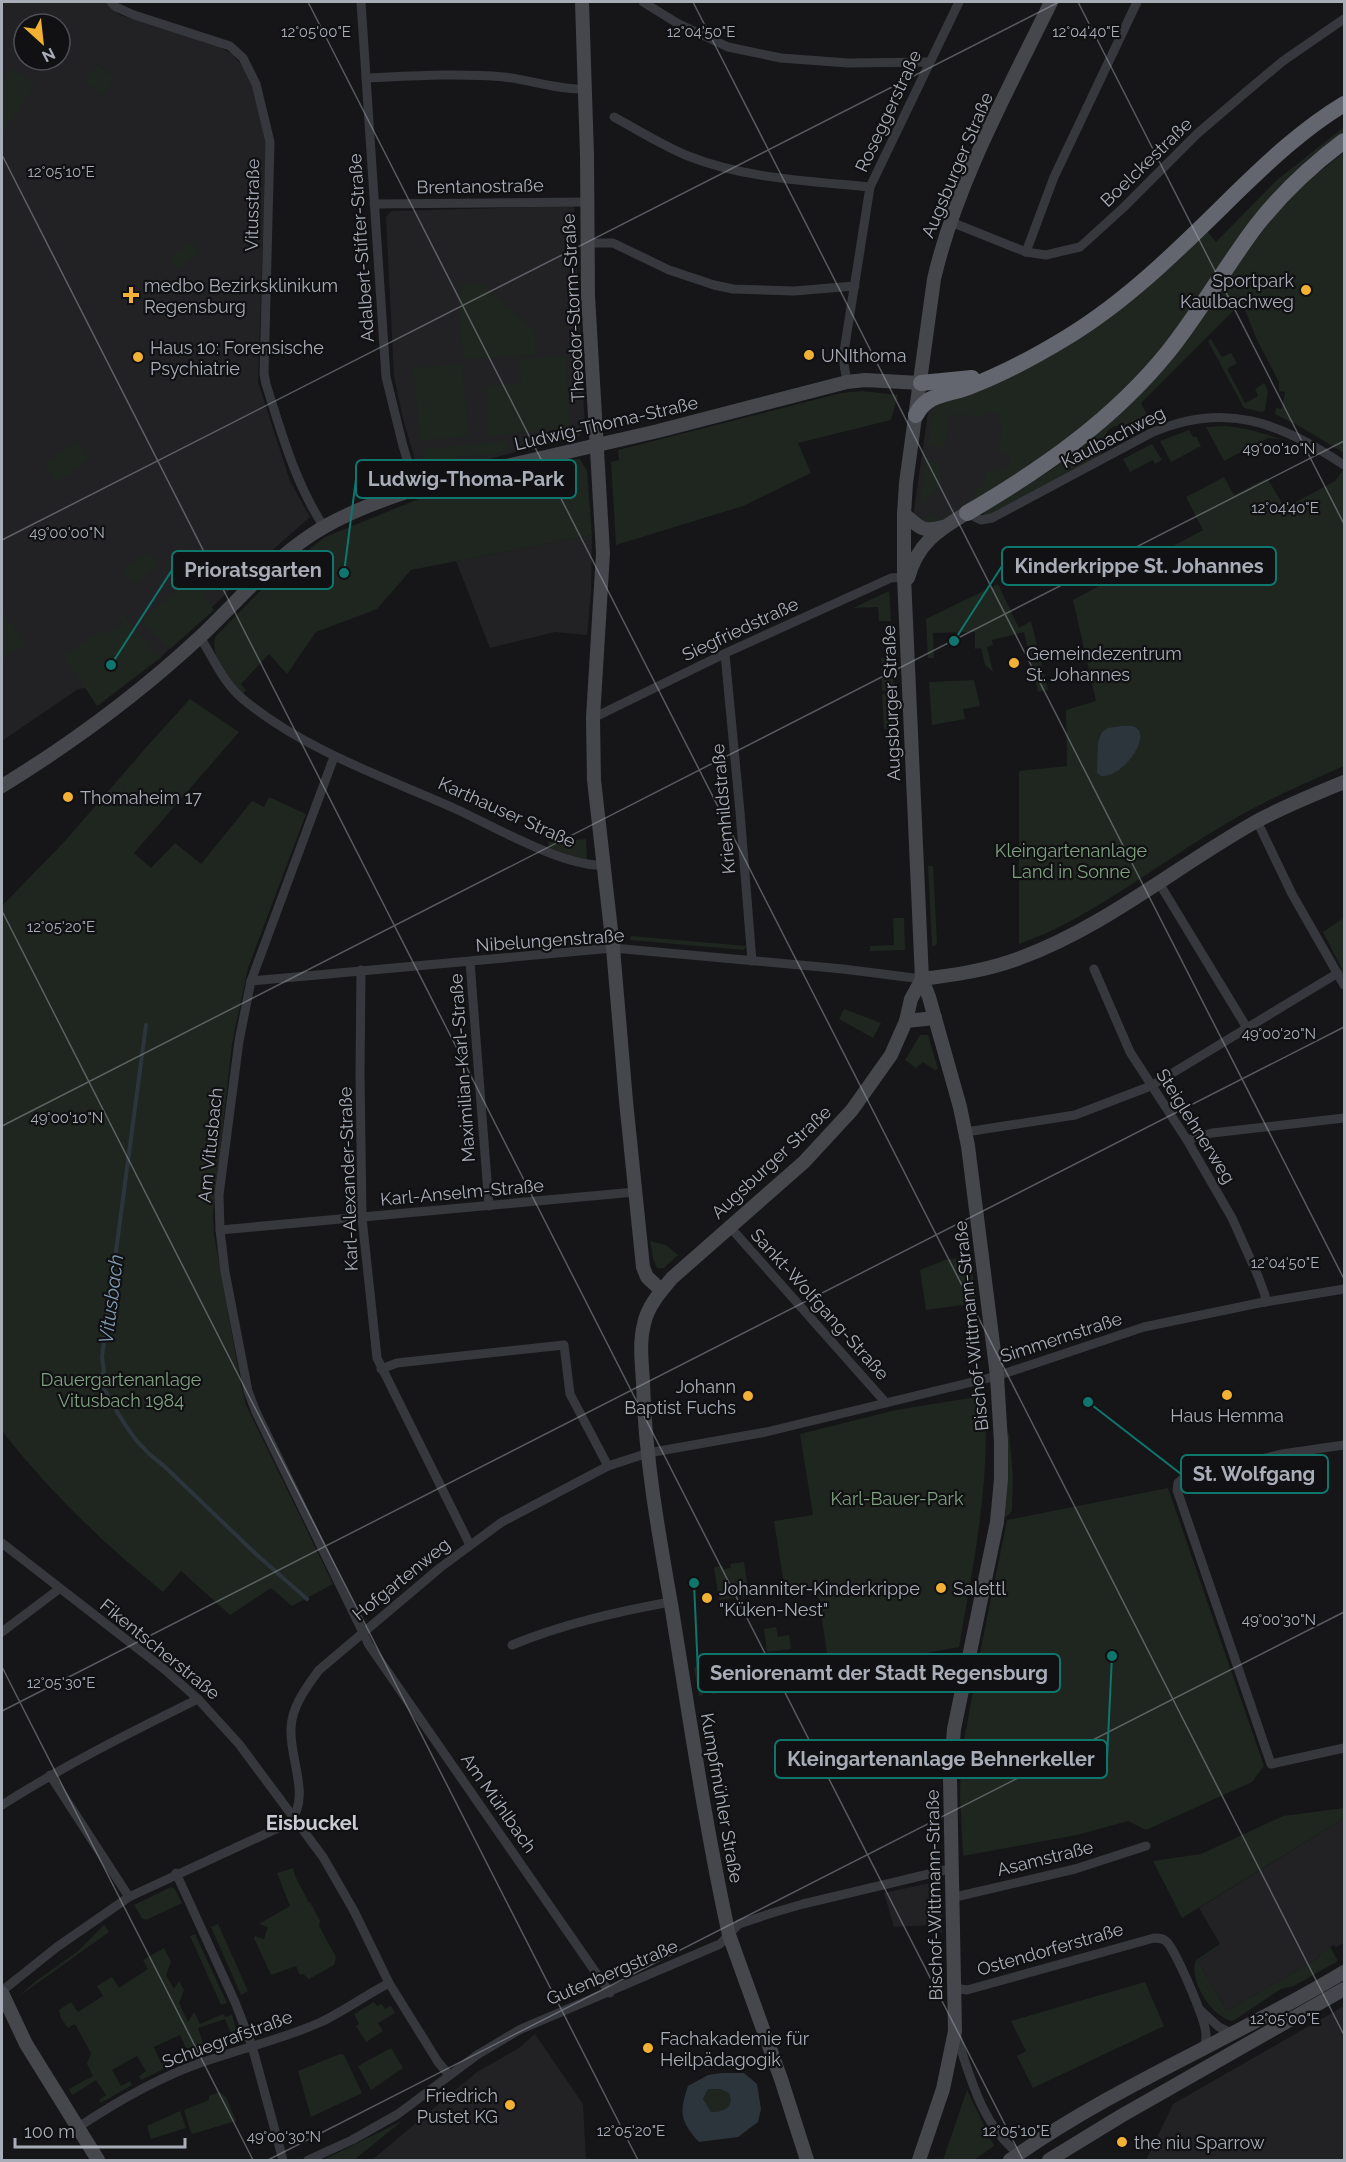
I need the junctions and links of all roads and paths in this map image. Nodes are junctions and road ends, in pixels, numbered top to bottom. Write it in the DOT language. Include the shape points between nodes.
graph roads {
  1 [pos="111,2"];
  2 [pos="361,2"];
  3 [pos="582,2"];
  4 [pos="643,2"];
  5 [pos="959,2"];
  6 [pos="1051,2"];
  7 [pos="1137,2"];
  8 [pos="1344,19"];
  9 [pos="929,62"];
  10 [pos="366,78"];
  11 [pos="585,89"];
  12 [pos="1344,104"];
  13 [pos="614,117"];
  14 [pos="1344,141"];
  15 [pos="870,187"];
  16 [pos="587,202"];
  17 [pos="374,204"];
  18 [pos="951,222"];
  19 [pos="587,243"];
  20 [pos="1026,252"];
  21 [pos="855,286"];
  22 [pos="1002,372"];
  23 [pos="847,382"];
  24 [pos="921,383"];
  25 [pos="916,415"];
  26 [pos="598,445"];
  27 [pos="1344,465"];
  28 [pos="416,488"];
  29 [pos="967,513"];
  30 [pos="904,514"];
  31 [pos="324,527"];
  32 [pos="943,527"];
  33 [pos="904,577"];
  34 [pos="905,592"];
  35 [pos="201,637"];
  36 [pos="725,654"];
  37 [pos="593,718"];
  38 [pos="334,757"];
  39 [pos="1344,782"];
  40 [pos="2,786"];
  41 [pos="1257,821"];
  42 [pos="602,865"];
  43 [pos="1159,883"];
  44 [pos="613,948"];
  45 [pos="752,961"];
  46 [pos="470,962"];
  47 [pos="1094,969"];
  48 [pos="361,970"];
  49 [pos="1338,973"];
  50 [pos="922,979"];
  51 [pos="251,981"];
  52 [pos="1344,985"];
  53 [pos="935,1018"];
  54 [pos="906,1021"];
  55 [pos="1247,1028"];
  56 [pos="1151,1086"];
  57 [pos="1344,1118"];
  58 [pos="966,1132"];
  59 [pos="1187,1140"];
  60 [pos="635,1192"];
  61 [pos="489,1206"];
  62 [pos="362,1218"];
  63 [pos="730,1227"];
  64 [pos="220,1230"];
  65 [pos="1344,1289"];
  66 [pos="661,1290"];
  67 [pos="1264,1302"];
  68 [pos="644,1323"];
  69 [pos="381,1369"];
  70 [pos="997,1376"];
  71 [pos="886,1403"];
  72 [pos="1344,1445"];
  73 [pos="648,1453"];
  74 [pos="608,1466"];
  75 [pos="2,1543"];
  76 [pos="470,1545"];
  77 [pos="59,1589"];
  78 [pos="670,1602"];
  79 [pos="2,1632"];
  80 [pos="363,1632"];
  81 [pos="512,1645"];
  82 [pos="198,1699"];
  83 [pos="1344,1748"];
  84 [pos="50,1775"];
  85 [pos="2,1805"];
  86 [pos="295,1817"];
  87 [pos="1146,1846"];
  88 [pos="950,1869"];
  89 [pos="176,1873"];
  90 [pos="129,1897"];
  91 [pos="951,1898"];
  92 [pos="729,1935"];
  93 [pos="1344,1972"];
  94 [pos="389,1983"];
  95 [pos="954,1988"];
  96 [pos="1344,1989"];
  97 [pos="2,1992"];
  98 [pos="610,1993"];
  99 [pos="1199,2009"];
  100 [pos="955,2031"];
  101 [pos="1233,2034"];
  102 [pos="252,2046"];
  103 [pos="1204,2049"];
  104 [pos="449,2075"];
  105 [pos="1124,2091"];
  106 [pos="1135,2108"];
  107 [pos="77,2128"];
  108 [pos="1015,2157"];
  109 [pos="98,2160"];
  110 [pos="283,2160"];
  111 [pos="308,2160"];
  112 [pos="807,2160"];
  113 [pos="919,2160"];
  114 [pos="1049,2160"];
  1 -- 31 [label="street, Vitusstraße" via="134,15 230,46 243,58 256,84 270,142 264,374 297,477"];
  2 -- 10 [label="street, Adalbert-Stifter-Straße"];
  3 -- 11 [label="street, Theodor-Storm-Straße"];
  4 -- 9 [label="street" via="728,47 781,58 848,63"];
  5 -- 9 [label="street, Roseggerstraße"];
  6 -- 18 [label="street, Augsburger Straße"];
  7 -- 20 [label="street" via="1054,177"];
  8 -- 20 [label="street, Boelckestraße" via="1283,61 1198,133 1080,247 1046,255"];
  9 -- 15 [label="street, Roseggerstraße"];
  10 -- 11 [label="street" via="503,77"];
  10 -- 17 [label="street, Adalbert-Stifter-Straße"];
  11 -- 16 [label="street, Theodor-Storm-Straße"];
  12 -- 22 [label="highway" via="1279,152 1124,297 1069,336"];
  13 -- 15 [label="street" via="687,155 724,168 769,177"];
  14 -- 29 [label="highway" via="1320,159 1257,225 1190,324 1114,409 1046,464"];
  15 -- 21 [label="street, Roseggerstraße"];
  16 -- 17 [label="street, Brentanostraße"];
  16 -- 19 [label="street, Theodor-Storm-Straße"];
  17 -- 28 [label="street, Adalbert-Stifter-Straße" via="386,377"];
  18 -- 20 [label="street, Boelckestraße"];
  18 -- 24 [label="street, Augsburger Straße" via="934,279"];
  19 -- 21 [label="street" via="613,243 669,270 733,289 794,291"];
  19 -- 26 [label="street, Theodor-Storm-Straße"];
  21 -- 23 [label="street, Roseggerstraße" via="843,358"];
  22 -- 24 [label="highway"];
  22 -- 25 [label="highway" via="933,399"];
  23 -- 24 [label="street, Ludwig-Thoma-Straße"];
  23 -- 26 [label="street, Ludwig-Thoma-Straße"];
  24 -- 25 [label="street, Augsburger Straße"];
  25 -- 30 [label="street, Augsburger Straße"];
  26 -- 28 [label="street, Ludwig-Thoma-Straße"];
  26 -- 37 [label="street, Theodor-Storm-Straße" via="603,553"];
  27 -- 29 [label="street, Kaulbachweg" via="1284,430 1254,420 1198,418 1172,424 992,518 981,520"];
  28 -- 31 [label="street, Ludwig-Thoma-Straße"];
  29 -- 32 [label="street"];
  30 -- 32 [label="street" via="925,530"];
  30 -- 33 [label="street, Augsburger Straße"];
  31 -- 35 [label="street, Ludwig-Thoma-Straße" via="282,557"];
  32 -- 34 [label="street" via="914,560"];
  33 -- 34 [label="street, Augsburger Straße"];
  33 -- 36 [label="street, Siegfriedstraße" via="891,578"];
  34 -- 50 [label="street, Augsburger Straße"];
  35 -- 38 [label="street, Karthauser Straße" via="233,690 280,727"];
  35 -- 40 [label="street, Ludwig-Thoma-Straße" via="114,708"];
  36 -- 37 [label="street, Siegfriedstraße"];
  36 -- 45 [label="street, Kriemhildstraße"];
  37 -- 42 [label="street, Theodor-Storm-Straße"];
  38 -- 42 [label="street, Karthauser Straße" via="565,859 589,866"];
  38 -- 51 [label="street, Am Vitusbach"];
  39 -- 41 [label="street"];
  41 -- 43 [label="street"];
  41 -- 49 [label="street" via="1292,894"];
  42 -- 44 [label="street"];
  43 -- 50 [label="street" via="1075,932 1020,958"];
  43 -- 55 [label="street"];
  44 -- 45 [label="street, Nibelungenstraße"];
  44 -- 46 [label="street, Nibelungenstraße"];
  44 -- 60 [label="street"];
  45 -- 50 [label="street, Nibelungenstraße"];
  46 -- 48 [label="street, Nibelungenstraße"];
  46 -- 61 [label="street, Maximilian-Karl-Straße"];
  47 -- 56 [label="street, Steiglehnerweg" via="1120,1032"];
  48 -- 51 [label="street, Nibelungenstraße"];
  48 -- 62 [label="street, Karl-Alexander-Straße"];
  49 -- 52 [label="street"];
  49 -- 55 [label="street"];
  50 -- 53 [label="street, Bischof-Wittmann-Straße"];
  50 -- 54 [label="street, Augsburger Straße" via="911,999"];
  51 -- 64 [label="street, Am Vitusbach" via="220,1183"];
  53 -- 54 [label="street"];
  53 -- 58 [label="street, Bischof-Wittmann-Straße"];
  54 -- 63 [label="street, Augsburger Straße" via="891,1055 846,1117 804,1162"];
  55 -- 56 [label="street"];
  56 -- 58 [label="street" via="1075,1115"];
  56 -- 59 [label="street, Steiglehnerweg"];
  57 -- 59 [label="street" via="1212,1133"];
  58 -- 70 [label="street, Bischof-Wittmann-Straße"];
  59 -- 67 [label="street, Steiglehnerweg" via="1242,1237 1265,1295"];
  60 -- 61 [label="street, Karl-Anselm-Straße"];
  60 -- 66 [label="street" via="643,1267 647,1277"];
  61 -- 62 [label="street, Karl-Anselm-Straße"];
  62 -- 64 [label="street, Karl-Anselm-Straße"];
  62 -- 69 [label="street, Karl-Alexander-Straße"];
  63 -- 66 [label="street, Augsburger Straße"];
  63 -- 71 [label="street, Sankt-Wolfgang-Straße"];
  64 -- 80 [label="street, Am Vitusbach" via="248,1391"];
  65 -- 67 [label="street, Simmernstraße"];
  66 -- 68 [label="street, Augsburger Straße"];
  67 -- 70 [label="street, Simmernstraße" via="1144,1327"];
  68 -- 73 [label="street, Kumpfmühler Straße"];
  69 -- 74 [label="street" via="397,1363 564,1345 570,1394"];
  69 -- 76 [label="street, Karl-Alexander-Straße"];
  70 -- 71 [label="street, Simmernstraße"];
  70 -- 88 [label="street, Bischof-Wittmann-Straße" via="1001,1479 997,1522 954,1729"];
  71 -- 73 [label="street, Simmernstraße" via="766,1432"];
  72 -- 83 [label="street" via="1282,1454 1185,1477 1177,1490 1271,1764"];
  73 -- 74 [label="street, Hofgartenweg"];
  73 -- 78 [label="street, Kumpfmühler Straße"];
  74 -- 76 [label="street, Hofgartenweg" via="502,1522"];
  75 -- 77 [label="street, Fikentscherstraße"];
  76 -- 80 [label="street, Hofgartenweg"];
  77 -- 79 [label="street"];
  77 -- 82 [label="street, Fikentscherstraße"];
  78 -- 81 [label="street" via="560,1627"];
  78 -- 92 [label="street, Kumpfmühler Straße"];
  80 -- 86 [label="street, Hofgartenweg" via="319,1670 294,1713 292,1750 300,1791"];
  80 -- 98 [label="street, Am Mühlbach"];
  82 -- 84 [label="street"];
  82 -- 86 [label="street, Fikentscherstraße" via="239,1744"];
  84 -- 85 [label="street"];
  84 -- 90 [label="street"];
  86 -- 89 [label="street" via="282,1827"];
  86 -- 94 [label="street, Fikentscherstraße" via="344,1893"];
  87 -- 91 [label="street, Asamstraße" via="1075,1869"];
  88 -- 91 [label="street, Bischof-Wittmann-Straße"];
  88 -- 92 [label="street, Gutenbergstraße" via="793,1907 739,1924"];
  89 -- 90 [label="street"];
  89 -- 102 [label="street"];
  90 -- 97 [label="street" via="57,1947"];
  91 -- 95 [label="street, Bischof-Wittmann-Straße"];
  92 -- 98 [label="street, Gutenbergstraße" via="714,1947"];
  92 -- 112 [label="street, Kumpfmühler Straße"];
  93 -- 101 [label="street"];
  94 -- 102 [label="street, Schuegrafstraße" via="323,2021"];
  94 -- 104 [label="street, Fikentscherstraße"];
  95 -- 99 [label="street, Ostendorferstraße" via="967,1990 1161,1938 1167,1942"];
  95 -- 100 [label="street, Bischof-Wittmann-Straße"];
  96 -- 106 [label="street"];
  97 -- 107 [label="street" via="26,2044"];
  98 -- 104 [label="street, Gutenbergstraße" via="526,2026"];
  99 -- 101 [label="street"];
  99 -- 103 [label="street" via="1206,2034"];
  100 -- 108 [label="street, Bischof-Wittmann-Straße" via="968,2073 995,2132"];
  100 -- 113 [label="street, Bischof-Wittmann-Straße" via="943,2089"];
  101 -- 103 [label="street"];
  102 -- 107 [label="street, Schuegrafstraße" via="164,2078"];
  102 -- 110 [label="street"];
  103 -- 105 [label="street"];
  104 -- 111 [label="street, Gutenbergstraße" via="398,2114"];
  105 -- 106 [label="street" via="1124,2104"];
  105 -- 108 [label="street"];
  106 -- 114 [label="street"];
  107 -- 109 [label="street"];
}
